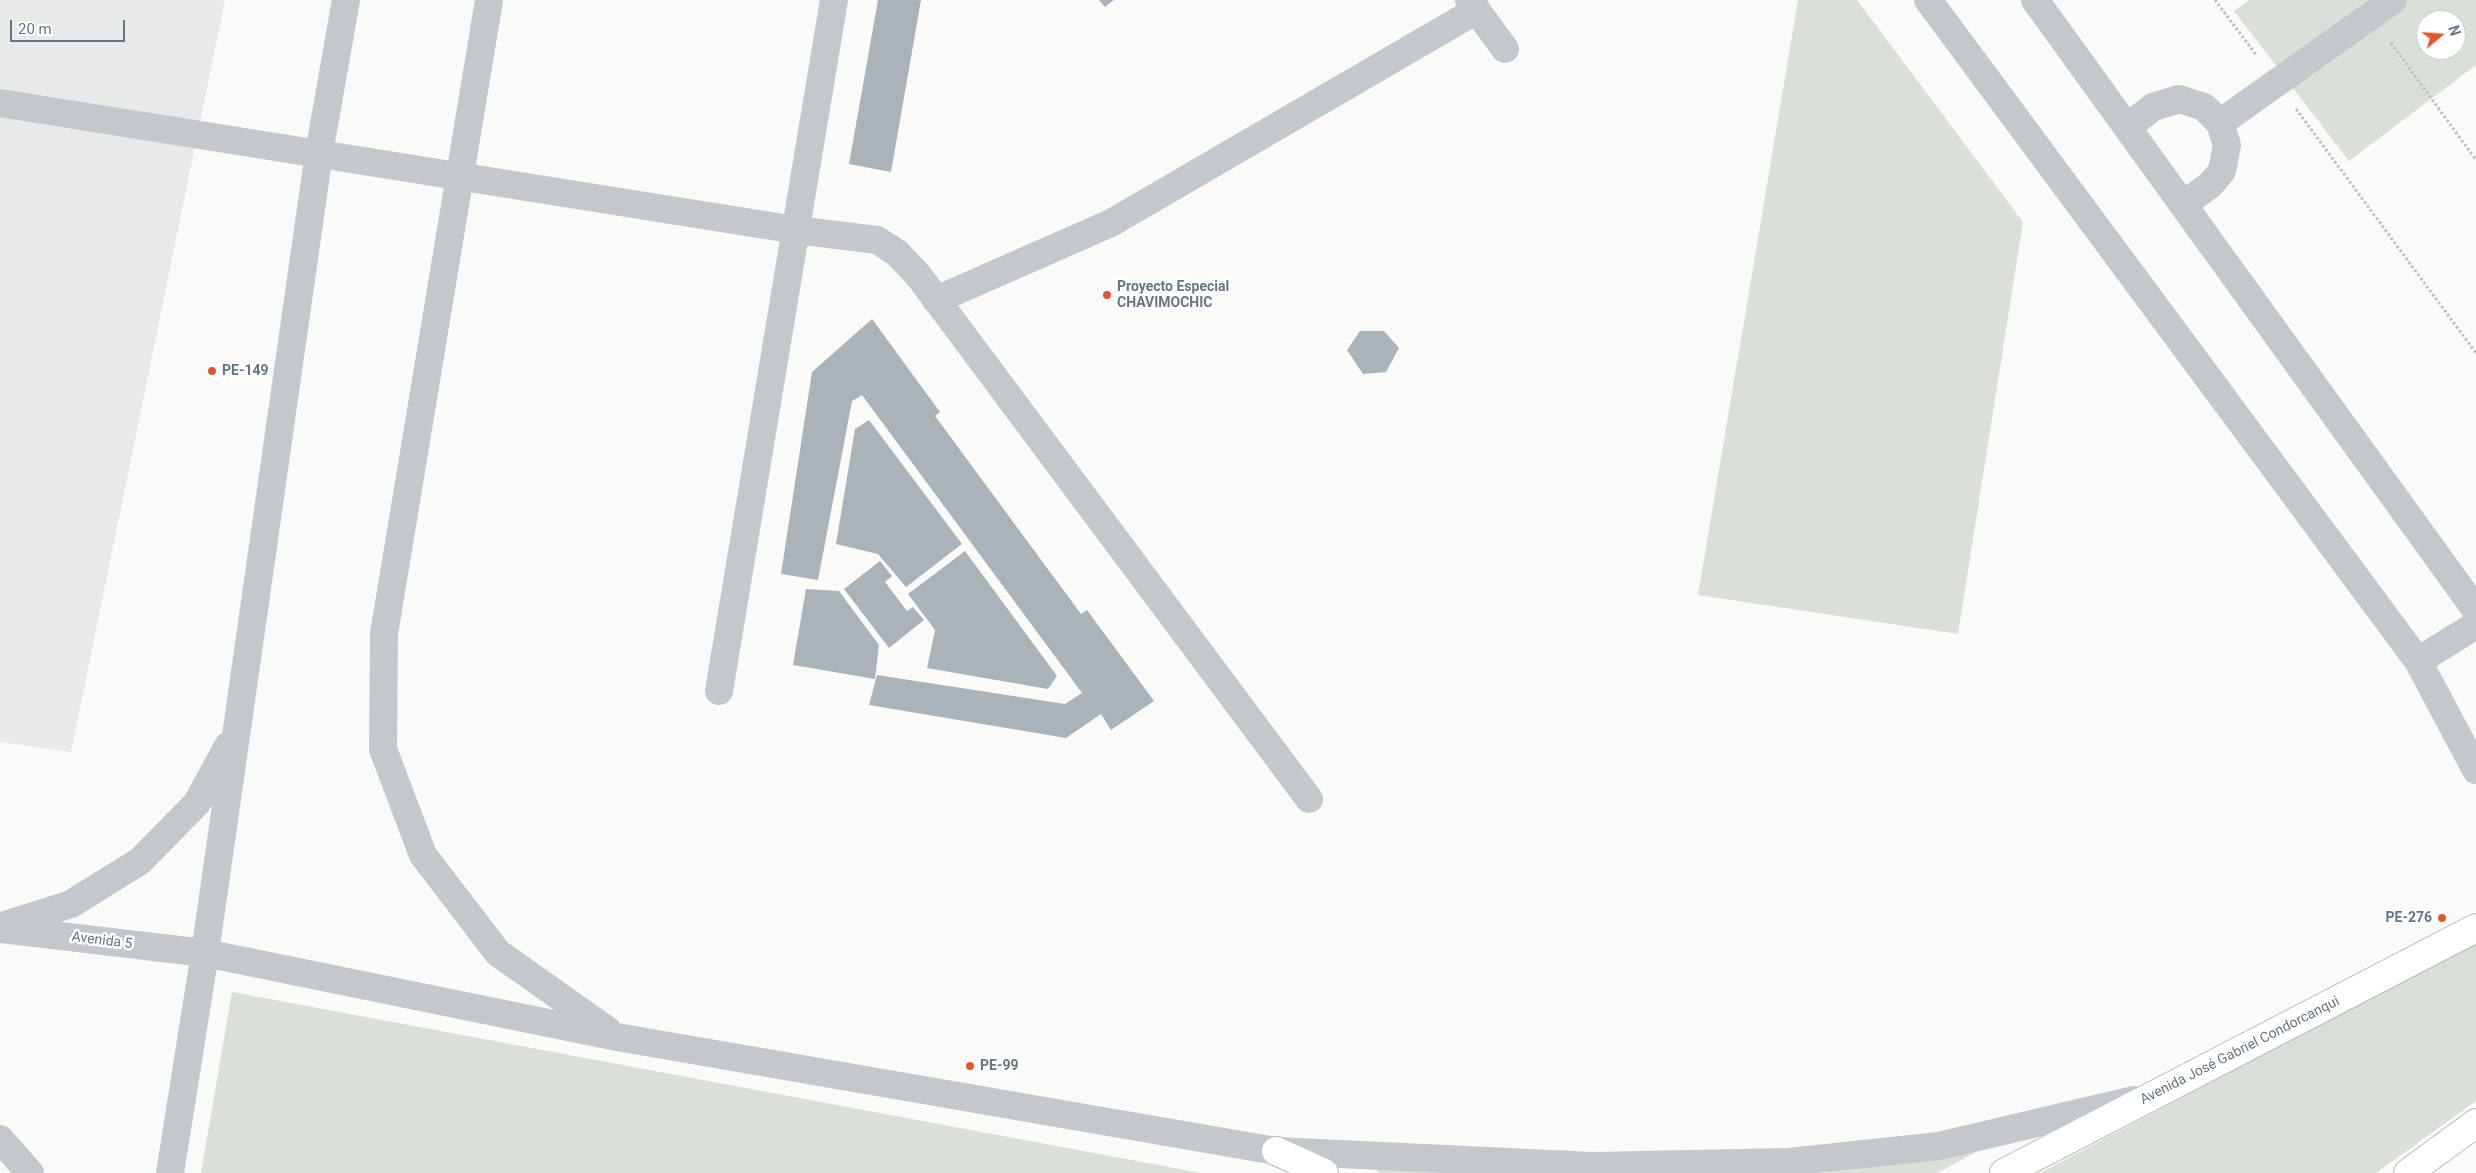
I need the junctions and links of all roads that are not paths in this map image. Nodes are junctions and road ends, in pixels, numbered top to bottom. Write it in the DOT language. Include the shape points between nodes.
graph roads {
  1 [pos="346,0"];
  2 [pos="489,0"];
  3 [pos="834,0"];
  4 [pos="1928,0"];
  5 [pos="2035,0"];
  6 [pos="2393,0"];
  7 [pos="1473,5"];
  8 [pos="1505,49"];
  9 [pos="0,103"];
  10 [pos="2220,123"];
  11 [pos="2128,128"];
  12 [pos="318,152"];
  13 [pos="461,176"];
  14 [pos="2184,204"];
  15 [pos="796,230"];
  16 [pos="936,300"];
  17 [pos="2476,610"];
  18 [pos="2476,625"];
  19 [pos="2418,661"];
  20 [pos="719,691"];
  21 [pos="236,732"];
  22 [pos="2476,770"];
  23 [pos="1309,799"];
  24 [pos="0,928"];
  25 [pos="2476,928"];
  26 [pos="205,953"];
  27 [pos="616,1037"];
  28 [pos="2148,1097"];
  29 [pos="2476,1123"];
  30 [pos="0,1140"];
  31 [pos="1276,1151"];
  32 [pos="30,1173"];
  33 [pos="170,1173"];
  34 [pos="1324,1173"];
  35 [pos="2004,1173"];
  36 [pos="2408,1173"];
  1 -- 12 [label="street"];
  2 -- 13 [label="street"];
  3 -- 15 [label="street"];
  4 -- 19 [label="street"];
  5 -- 11 [label="street"];
  6 -- 10 [label="street"];
  7 -- 8 [label="street"];
  7 -- 16 [label="street" via="1111,223"];
  9 -- 12 [label="street"];
  10 -- 11 [label="street" via="2204,107 2179,99 2153,107"];
  10 -- 14 [label="street" via="2227,145 2222,171 2210,185"];
  11 -- 14 [label="street"];
  12 -- 13 [label="street"];
  12 -- 21 [label="street"];
  13 -- 15 [label="street"];
  13 -- 27 [label="street" via="384,634 383,749 422,854 498,953"];
  14 -- 17 [label="street"];
  15 -- 16 [label="street" via="877,240 897,253"];
  15 -- 20 [label="street"];
  16 -- 23 [label="street"];
  18 -- 19 [label="street"];
  19 -- 22 [label="street"];
  21 -- 24 [label="street" via="197,803 140,861 71,904"];
  21 -- 26 [label="street"];
  24 -- 26 [label="street, Avenida 5"];
  25 -- 28 [label="highway, Avenida José Gabriel Condorcanqui"];
  26 -- 27 [label="street, Avenida 5"];
  26 -- 33 [label="street"];
  27 -- 31 [label="street, Avenida 5"];
  28 -- 31 [label="street, Avenida 5" via="1939,1146 1789,1162 1593,1166"];
  28 -- 35 [label="highway, Avenida José Gabriel Condorcanqui"];
  29 -- 36 [label="highway"];
  30 -- 32 [label="street"];
  31 -- 34 [label="highway"];
}
